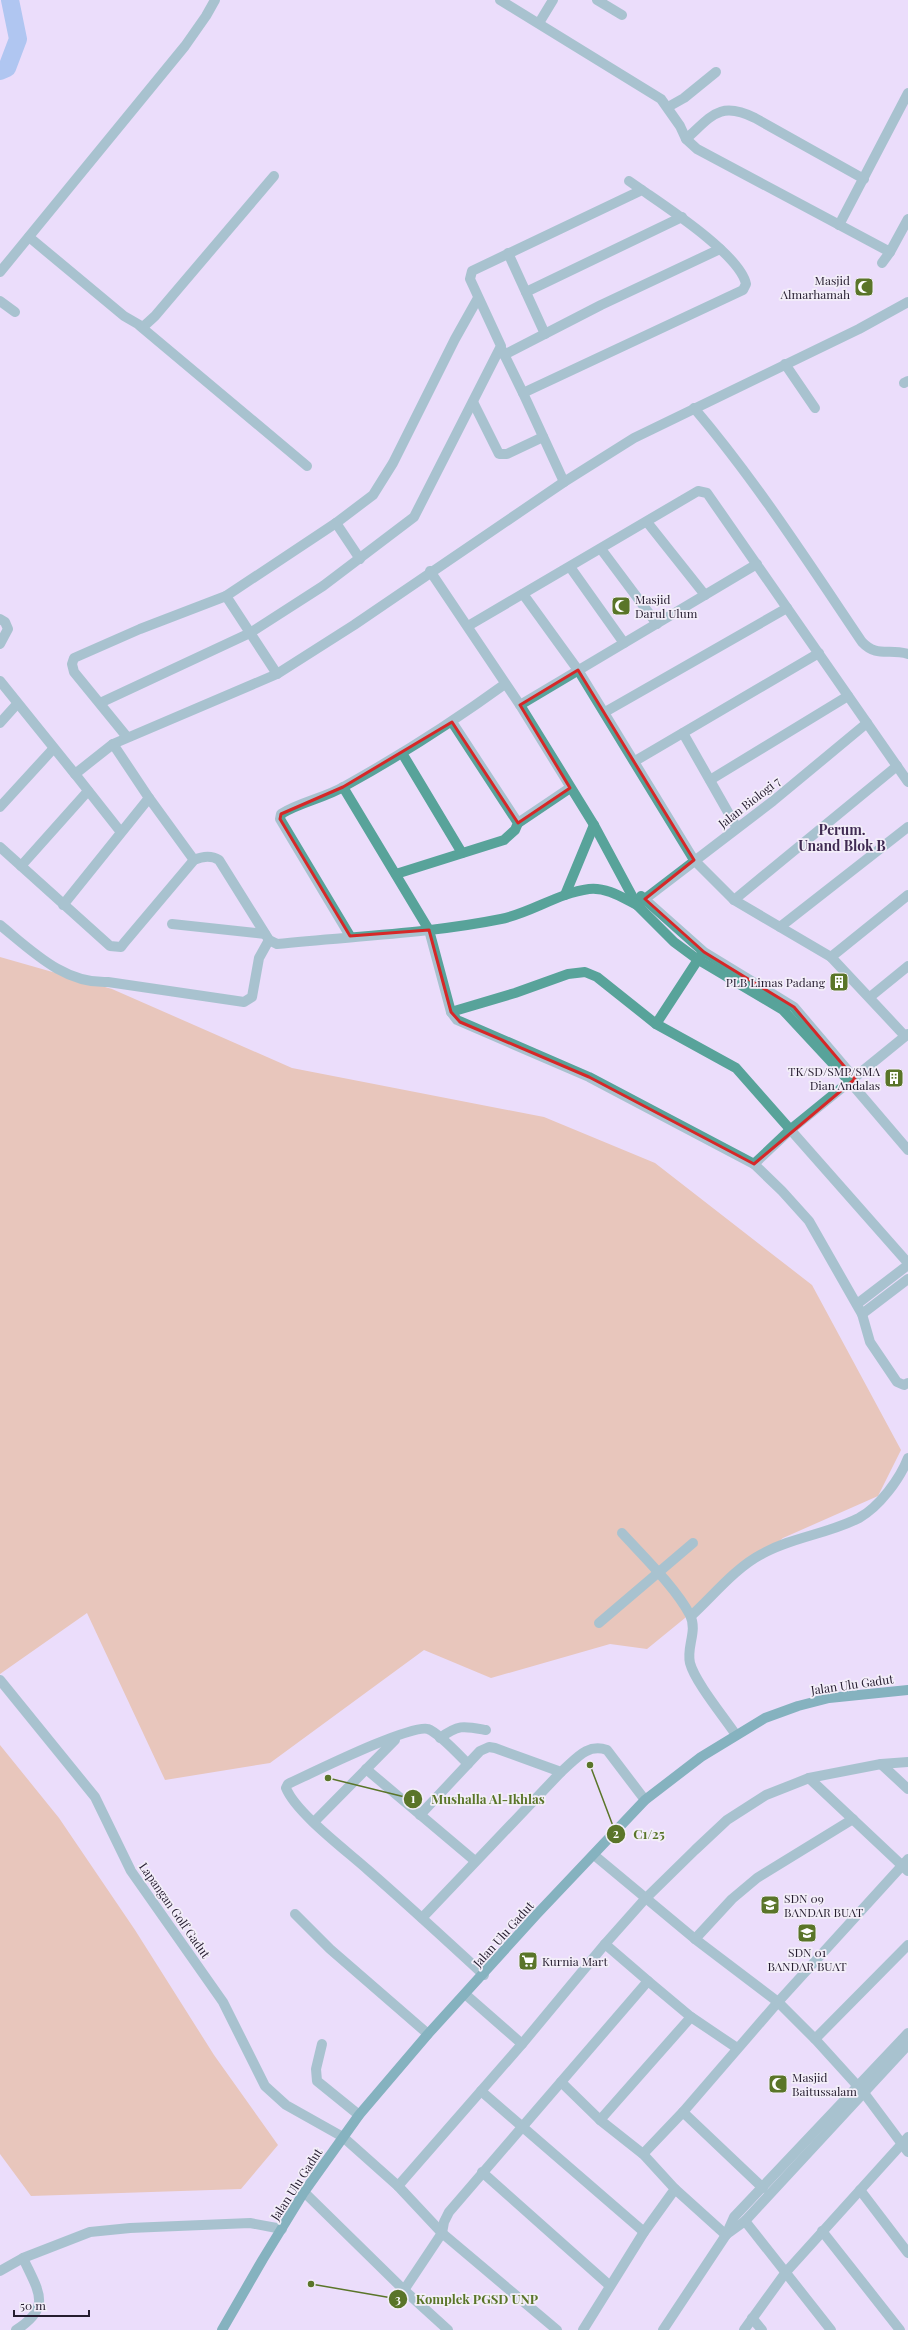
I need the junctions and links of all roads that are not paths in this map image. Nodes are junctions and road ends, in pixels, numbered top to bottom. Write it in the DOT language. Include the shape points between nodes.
graph roads {
  1 [pos="215,0"];
  2 [pos="500,0"];
  3 [pos="553,0"];
  4 [pos="597,0"];
  5 [pos="622,15"];
  6 [pos="538,23"];
  7 [pos="716,72"];
  8 [pos="908,93"];
  9 [pos="668,107"];
  10 [pos="686,139"];
  11 [pos="274,176"];
  12 [pos="864,179"];
  13 [pos="629,181"];
  14 [pos="642,190"];
  15 [pos="682,217"];
  16 [pos="908,219"];
  17 [pos="839,224"];
  18 [pos="908,236"];
  19 [pos="29,237"];
  20 [pos="897,242"];
  21 [pos="720,249"];
  22 [pos="890,252"];
  23 [pos="508,253"];
  24 [pos="882,263"];
  25 [pos="0,272"];
  26 [pos="526,292"];
  27 [pos="478,298"];
  28 [pos="0,301"];
  29 [pos="908,302"];
  30 [pos="15,312"];
  31 [pos="140,326"];
  32 [pos="545,334"];
  33 [pos="502,350"];
  34 [pos="785,364"];
  35 [pos="523,393"];
  36 [pos="473,402"];
  37 [pos="694,408"];
  38 [pos="814,408"];
  39 [pos="543,437"];
  40 [pos="307,466"];
  41 [pos="564,482"];
  42 [pos="647,522"];
  43 [pos="336,523"];
  44 [pos="601,549"];
  45 [pos="360,559"];
  46 [pos="757,564"];
  47 [pos="570,567"];
  48 [pos="430,571"];
  49 [pos="523,594"];
  50 [pos="705,595"];
  51 [pos="226,596"];
  52 [pos="787,608"];
  53 [pos="0,619"];
  54 [pos="657,624"];
  55 [pos="468,626"];
  56 [pos="250,634"];
  57 [pos="624,643"];
  58 [pos="0,644"];
  59 [pos="819,653"];
  60 [pos="908,654"];
  61 [pos="578,670"];
  62 [pos="277,674"];
  63 [pos="0,681"];
  64 [pos="505,684"];
  65 [pos="848,696"];
  66 [pos="100,703"];
  67 [pos="17,704"];
  68 [pos="520,705"];
  69 [pos="604,712"];
  70 [pos="452,722"];
  71 [pos="0,723"];
  72 [pos="867,723"];
  73 [pos="683,733"];
  74 [pos="126,737"];
  75 [pos="113,744"];
  76 [pos="53,749"];
  77 [pos="402,753"];
  78 [pos="635,761"];
  79 [pos="897,766"];
  80 [pos="75,774"];
  81 [pos="710,780"];
  82 [pos="908,782"];
  83 [pos="343,787"];
  84 [pos="570,788"];
  85 [pos="88,791"];
  86 [pos="149,798"];
  87 [pos="0,807"];
  88 [pos="518,823"];
  89 [pos="594,825"];
  90 [pos="908,827"];
  91 [pos="737,828"];
  92 [pos="120,831"];
  93 [pos="0,848"];
  94 [pos="462,853"];
  95 [pos="194,860"];
  96 [pos="694,860"];
  97 [pos="21,866"];
  98 [pos="396,874"];
  99 [pos="565,895"];
  100 [pos="908,895"];
  101 [pos="734,900"];
  102 [pos="641,902"];
  103 [pos="63,905"];
  104 [pos="172,924"];
  105 [pos="0,925"];
  106 [pos="780,927"];
  107 [pos="429,930"];
  108 [pos="350,936"];
  109 [pos="267,937"];
  110 [pos="701,956"];
  111 [pos="832,957"];
  112 [pos="908,966"];
  113 [pos="870,997"];
  114 [pos="451,1012"];
  115 [pos="656,1024"];
  116 [pos="907,1035"];
  117 [pos="852,1080"];
  118 [pos="790,1130"];
  119 [pos="908,1140"];
  120 [pos="908,1150"];
  121 [pos="754,1164"];
  122 [pos="908,1264"];
  123 [pos="908,1279"];
  124 [pos="857,1304"];
  125 [pos="862,1314"];
  126 [pos="908,1383"];
  127 [pos="908,1458"];
  128 [pos="622,1533"];
  129 [pos="693,1543"];
  130 [pos="659,1574"];
  131 [pos="691,1616"];
  132 [pos="599,1623"];
  133 [pos="0,1680"];
  134 [pos="908,1690"];
  135 [pos="486,1730"];
  136 [pos="736,1735"];
  137 [pos="399,1736"];
  138 [pos="440,1738"];
  139 [pos="908,1762"];
  140 [pos="468,1764"];
  141 [pos="881,1764"];
  142 [pos="366,1769"];
  143 [pos="561,1772"];
  144 [pos="809,1778"];
  145 [pos="908,1789"];
  146 [pos="645,1800"];
  147 [pos="420,1816"];
  148 [pos="852,1819"];
  149 [pos="314,1822"];
  150 [pos="594,1855"];
  151 [pos="475,1861"];
  152 [pos="906,1866"];
  153 [pos="645,1899"];
  154 [pos="295,1914"];
  155 [pos="422,1918"];
  156 [pos="695,1939"];
  157 [pos="605,1944"];
  158 [pos="908,1945"];
  159 [pos="484,1975"];
  160 [pos="648,1981"];
  161 [pos="465,1994"];
  162 [pos="778,2002"];
  163 [pos="692,2017"];
  164 [pos="908,2033"];
  165 [pos="428,2034"];
  166 [pos="815,2039"];
  167 [pos="322,2044"];
  168 [pos="522,2044"];
  169 [pos="908,2045"];
  170 [pos="737,2048"];
  171 [pos="561,2082"];
  172 [pos="861,2089"];
  173 [pos="480,2091"];
  174 [pos="683,2112"];
  175 [pos="359,2115"];
  176 [pos="600,2120"];
  177 [pos="522,2126"];
  178 [pos="343,2137"];
  179 [pos="905,2140"];
  180 [pos="908,2152"];
  181 [pos="643,2154"];
  182 [pos="482,2172"];
  183 [pos="398,2186"];
  184 [pos="762,2188"];
  185 [pos="675,2190"];
  186 [pos="860,2190"];
  187 [pos="304,2192"];
  188 [pos="745,2221"];
  189 [pos="282,2229"];
  190 [pos="822,2231"];
  191 [pos="442,2232"];
  192 [pos="644,2232"];
  193 [pos="726,2235"];
  194 [pos="908,2253"];
  195 [pos="23,2258"];
  196 [pos="0,2271"];
  197 [pos="786,2272"];
  198 [pos="610,2285"];
  199 [pos="404,2290"];
  200 [pos="752,2318"];
  201 [pos="16,2330"];
  202 [pos="222,2330"];
  203 [pos="448,2330"];
  204 [pos="557,2330"];
  205 [pos="583,2330"];
  206 [pos="663,2330"];
  207 [pos="744,2330"];
  208 [pos="762,2330"];
  209 [pos="831,2330"];
  210 [pos="900,2330"];
  1 -- 19 [label="street" via="185,46"];
  2 -- 6 [label="street"];
  3 -- 6 [label="street"];
  4 -- 5 [label="street"];
  6 -- 9 [label="street" via="651,91"];
  7 -- 9 [label="street" via="684,98"];
  8 -- 12 [label="street"];
  9 -- 10 [label="street"];
  10 -- 12 [label="street" via="718,112 736,111 754,118"];
  10 -- 17 [label="street" via="697,149"];
  11 -- 31 [label="street" via="148,324"];
  12 -- 17 [label="street"];
  13 -- 14 [label="street"];
  14 -- 15 [label="street"];
  14 -- 23 [label="street"];
  15 -- 21 [label="street"];
  15 -- 26 [label="street"];
  16 -- 20 [label="street"];
  17 -- 22 [label="street"];
  18 -- 20 [label="street"];
  19 -- 25 [label="street"];
  19 -- 31 [label="street" via="124,316"];
  20 -- 22 [label="street"];
  21 -- 32 [label="street"];
  21 -- 35 [label="street" via="743,275 746,284 743,290"];
  22 -- 24 [label="street"];
  23 -- 26 [label="street"];
  23 -- 27 [label="street" via="472,271 470,279"];
  26 -- 32 [label="street"];
  27 -- 33 [label="street"];
  27 -- 43 [label="street" via="393,464 378,488 373,495"];
  28 -- 30 [label="street"];
  29 -- 34 [label="street" via="858,330"];
  31 -- 40 [label="street"];
  32 -- 33 [label="street"];
  33 -- 35 [label="street"];
  33 -- 36 [label="street"];
  34 -- 37 [label="street"];
  34 -- 38 [label="street"];
  35 -- 39 [label="street"];
  36 -- 39 [label="street" via="499,454 507,454"];
  36 -- 45 [label="street" via="414,517"];
  37 -- 41 [label="street" via="634,438"];
  37 -- 60 [label="street" via="758,487 862,642 878,652"];
  39 -- 41 [label="street"];
  41 -- 48 [label="street"];
  42 -- 44 [label="street"];
  42 -- 46 [label="street" via="698,491 707,493"];
  42 -- 50 [label="street"];
  43 -- 45 [label="street"];
  43 -- 51 [label="street"];
  44 -- 47 [label="street"];
  44 -- 54 [label="street"];
  45 -- 56 [label="street"];
  46 -- 50 [label="street"];
  46 -- 52 [label="street"];
  47 -- 49 [label="street"];
  47 -- 57 [label="street"];
  48 -- 55 [label="street"];
  48 -- 62 [label="street" via="354,625"];
  49 -- 55 [label="street"];
  49 -- 61 [label="street"];
  50 -- 54 [label="street"];
  51 -- 56 [label="street"];
  51 -- 66 [label="street" via="77,655 72,664 74,672"];
  52 -- 59 [label="street"];
  52 -- 69 [label="street"];
  53 -- 58 [label="street" via="5,622 8,629"];
  54 -- 57 [label="street"];
  55 -- 64 [label="street"];
  56 -- 62 [label="street"];
  56 -- 66 [label="street"];
  57 -- 61 [label="street"];
  59 -- 65 [label="street"];
  59 -- 73 [label="street"];
  61 -- 68 [label="street"];
  61 -- 69 [label="street"];
  62 -- 74 [label="street"];
  63 -- 67 [label="street"];
  64 -- 68 [label="street"];
  64 -- 70 [label="street"];
  65 -- 72 [label="street"];
  65 -- 81 [label="street"];
  66 -- 74 [label="street"];
  67 -- 71 [label="street"];
  67 -- 76 [label="street"];
  68 -- 84 [label="street"];
  69 -- 78 [label="street"];
  70 -- 77 [label="street"];
  70 -- 88 [label="street"];
  72 -- 79 [label="street"];
  72 -- 91 [label="street, Jalan Biologi 7"];
  73 -- 78 [label="street"];
  73 -- 81 [label="street"];
  74 -- 75 [label="street"];
  75 -- 80 [label="street"];
  75 -- 86 [label="street"];
  76 -- 80 [label="street"];
  76 -- 87 [label="street"];
  77 -- 83 [label="street"];
  77 -- 94 [label="street"];
  78 -- 96 [label="street"];
  79 -- 82 [label="street"];
  79 -- 101 [label="street"];
  80 -- 85 [label="street"];
  81 -- 91 [label="street"];
  83 -- 98 [label="street"];
  83 -- 108 [label="street" via="280,816"];
  84 -- 88 [label="street"];
  84 -- 89 [label="street"];
  85 -- 92 [label="street"];
  85 -- 97 [label="street"];
  86 -- 92 [label="street"];
  86 -- 95 [label="street"];
  88 -- 94 [label="street" via="515,830 504,840"];
  89 -- 99 [label="street"];
  89 -- 102 [label="street" via="631,890"];
  90 -- 106 [label="street"];
  91 -- 96 [label="street, Jalan Biologi 7"];
  92 -- 103 [label="street"];
  93 -- 97 [label="street"];
  94 -- 98 [label="street"];
  95 -- 103 [label="street" via="120,947 110,946"];
  95 -- 109 [label="street" via="213,856 219,860"];
  96 -- 101 [label="street"];
  96 -- 102 [label="street, Jalan Biologi 7"];
  97 -- 103 [label="street"];
  98 -- 107 [label="street"];
  99 -- 102 [label="street" via="591,889 612,892"];
  99 -- 107 [label="street" via="502,919"];
  100 -- 111 [label="street"];
  101 -- 106 [label="street"];
  102 -- 110 [label="street" via="674,942"];
  104 -- 109 [label="street"];
  105 -- 109 [label="street" via="53,968 80,978 244,1002 252,997 259,958"];
  106 -- 111 [label="street"];
  107 -- 108 [label="street"];
  107 -- 114 [label="street"];
  108 -- 109 [label="street" via="277,944"];
  110 -- 115 [label="street"];
  110 -- 117 [label="street" via="794,1007"];
  111 -- 113 [label="street"];
  112 -- 113 [label="street"];
  113 -- 116 [label="street"];
  114 -- 115 [label="street" via="568,974 585,972 597,976"];
  114 -- 121 [label="street" via="460,1022 589,1077"];
  115 -- 118 [label="street" via="736,1068"];
  116 -- 117 [label="street"];
  117 -- 118 [label="street"];
  117 -- 119 [label="street"];
  117 -- 120 [label="street"];
  118 -- 121 [label="street"];
  118 -- 122 [label="street"];
  121 -- 124 [label="street" via="808,1221"];
  122 -- 124 [label="street"];
  123 -- 125 [label="street"];
  124 -- 125 [label="street"];
  125 -- 126 [label="street" via="870,1342 897,1382 904,1385"];
  127 -- 131 [label="street" via="897,1480 859,1518 761,1554 744,1566"];
  128 -- 130 [label="street"];
  129 -- 130 [label="street"];
  130 -- 131 [label="street"];
  130 -- 132 [label="street"];
  131 -- 136 [label="street" via="693,1626 688,1648 690,1665"];
  133 -- 178 [label="street, Lapangan Golf Gadut" via="95,1797 131,1871 223,2002 265,2086 286,2105"];
  134 -- 136 [label="street, Jalan Ulu Gadut" via="829,1698 798,1706 765,1718"];
  135 -- 138 [label="street" via="463,1726"];
  136 -- 146 [label="street, Jalan Ulu Gadut" via="700,1757"];
  137 -- 138 [label="street" via="414,1730 428,1729"];
  137 -- 142 [label="street"];
  137 -- 149 [label="street" via="288,1784 288,1794"];
  138 -- 140 [label="street"];
  139 -- 141 [label="street"];
  140 -- 143 [label="street" via="484,1749 495,1748"];
  140 -- 147 [label="street"];
  141 -- 144 [label="street"];
  141 -- 145 [label="street"];
  142 -- 147 [label="street"];
  142 -- 149 [label="street"];
  143 -- 146 [label="street" via="588,1749 597,1747 607,1750"];
  143 -- 151 [label="street"];
  144 -- 148 [label="street"];
  144 -- 153 [label="street" via="766,1795 727,1820"];
  146 -- 150 [label="street, Jalan Ulu Gadut"];
  147 -- 151 [label="street"];
  148 -- 152 [label="street"];
  148 -- 156 [label="street" via="757,1878 732,1899"];
  149 -- 155 [label="street"];
  150 -- 153 [label="street"];
  150 -- 159 [label="street, Jalan Ulu Gadut" via="537,1914"];
  151 -- 155 [label="street"];
  152 -- 162 [label="street"];
  153 -- 156 [label="street"];
  153 -- 157 [label="street"];
  154 -- 165 [label="street" via="330,1949"];
  155 -- 159 [label="street"];
  156 -- 162 [label="street"];
  157 -- 160 [label="street"];
  157 -- 168 [label="street"];
  158 -- 166 [label="street"];
  159 -- 161 [label="street, Jalan Ulu Gadut"];
  160 -- 163 [label="street"];
  160 -- 171 [label="street"];
  161 -- 165 [label="street, Jalan Ulu Gadut"];
  161 -- 168 [label="street"];
  162 -- 166 [label="street"];
  162 -- 170 [label="street"];
  163 -- 170 [label="street"];
  163 -- 176 [label="street"];
  164 -- 172 [label="street"];
  165 -- 175 [label="street, Jalan Ulu Gadut"];
  166 -- 172 [label="street"];
  167 -- 175 [label="street" via="316,2069 317,2082"];
  168 -- 173 [label="street"];
  169 -- 172 [label="street"];
  170 -- 174 [label="street"];
  171 -- 176 [label="street"];
  171 -- 177 [label="street"];
  172 -- 179 [label="street"];
  172 -- 184 [label="street"];
  172 -- 188 [label="street"];
  173 -- 177 [label="street"];
  173 -- 183 [label="street"];
  174 -- 181 [label="street"];
  174 -- 184 [label="street"];
  175 -- 178 [label="street, Jalan Ulu Gadut"];
  176 -- 181 [label="street"];
  177 -- 182 [label="street"];
  177 -- 192 [label="street"];
  178 -- 183 [label="street, Lapangan Golf Gadut"];
  178 -- 187 [label="street, Jalan Ulu Gadut"];
  179 -- 180 [label="street"];
  179 -- 186 [label="street"];
  181 -- 185 [label="street"];
  182 -- 191 [label="street" via="450,2212"];
  182 -- 198 [label="street"];
  183 -- 191 [label="street, Lapangan Golf Gadut"];
  184 -- 193 [label="street" via="734,2217"];
  185 -- 192 [label="street"];
  185 -- 193 [label="street"];
  186 -- 190 [label="street"];
  186 -- 194 [label="street"];
  187 -- 189 [label="street, Jalan Ulu Gadut"];
  187 -- 199 [label="street"];
  188 -- 193 [label="street"];
  188 -- 197 [label="street"];
  189 -- 195 [label="street" via="250,2223 90,2232"];
  189 -- 202 [label="street, Jalan Ulu Gadut"];
  190 -- 197 [label="street"];
  190 -- 210 [label="street"];
  191 -- 199 [label="street"];
  191 -- 204 [label="street, Lapangan Golf Gadut"];
  192 -- 198 [label="street"];
  193 -- 206 [label="street"];
  195 -- 196 [label="street"];
  195 -- 201 [label="street" via="38,2292 40,2304 36,2314"];
  197 -- 200 [label="street"];
  197 -- 209 [label="street"];
  198 -- 205 [label="street"];
  199 -- 203 [label="street"];
  200 -- 207 [label="street"];
  200 -- 208 [label="street"];
}
